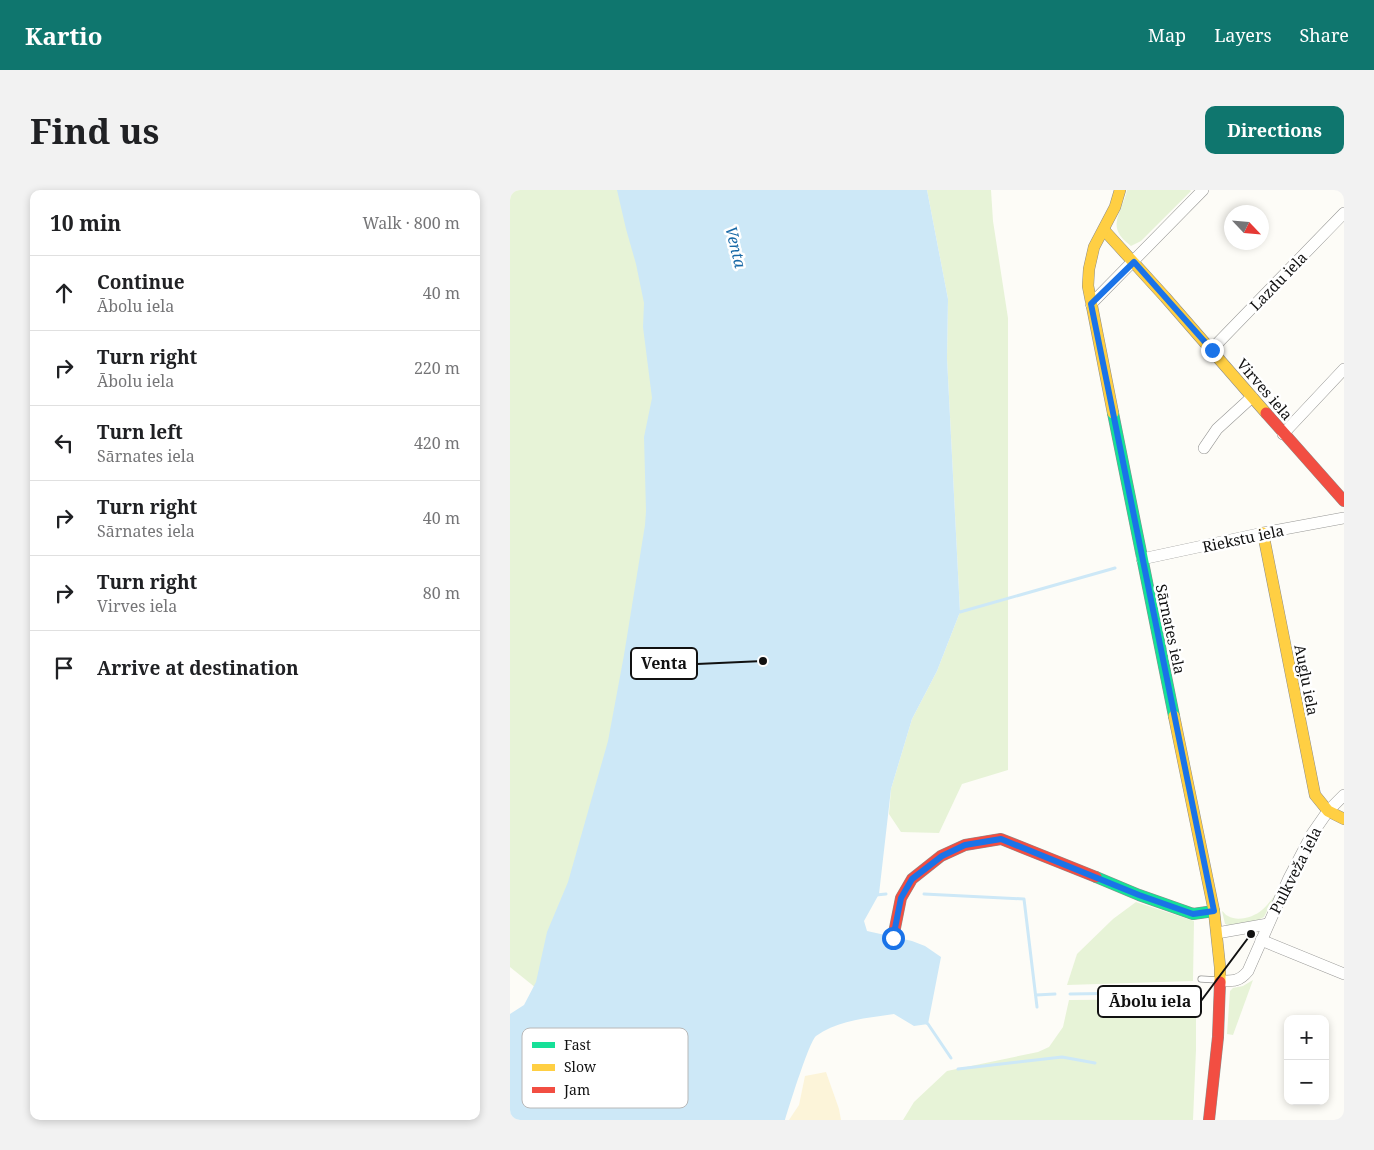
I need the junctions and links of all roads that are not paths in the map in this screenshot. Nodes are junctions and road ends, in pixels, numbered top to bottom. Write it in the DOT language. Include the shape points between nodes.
graph roads {
  1 [pos="1120,190"];
  2 [pos="1203,190"];
  3 [pos="1344,213"];
  4 [pos="1104,230"];
  5 [pos="1134,262"];
  6 [pos="1091,304"];
  7 [pos="1212,350"];
  8 [pos="1344,369"];
  9 [pos="1252,397"];
  10 [pos="1283,434"];
  11 [pos="1204,448"];
  12 [pos="1344,501"];
  13 [pos="1344,518"];
  14 [pos="1263,534"];
  15 [pos="1142,559"];
  16 [pos="1344,795"];
  17 [pos="1328,811"];
  18 [pos="1344,819"];
  19 [pos="1214,911"];
  20 [pos="1268,924"];
  21 [pos="1217,933"];
  22 [pos="893,938"];
  23 [pos="1261,940"];
  24 [pos="1344,974"];
  25 [pos="1201,980"];
  26 [pos="1220,981"];
  27 [pos="1209,1120"];
  1 -- 4 [label="street"];
  2 -- 5 [label="street"];
  3 -- 7 [label="street, Lazdu iela"];
  4 -- 5 [label="street, Virves iela"];
  4 -- 6 [label="street" via="1094,247 1089,268"];
  5 -- 6 [label="street"];
  5 -- 7 [label="street, Virves iela"];
  6 -- 15 [label="street, Sārnates iela"];
  7 -- 9 [label="street, Virves iela"];
  8 -- 10 [label="street"];
  9 -- 10 [label="street, Virves iela"];
  9 -- 11 [label="street" via="1217,429"];
  10 -- 12 [label="street, Virves iela"];
  13 -- 14 [label="street, Riekstu iela"];
  14 -- 15 [label="street, Riekstu iela"];
  14 -- 17 [label="street, Augļu iela" via="1315,795"];
  15 -- 19 [label="street, Sārnates iela"];
  16 -- 17 [label="street, Pulkveža iela"];
  17 -- 18 [label="street, Augļu iela"];
  17 -- 20 [label="street, Pulkveža iela" via="1312,834"];
  19 -- 21 [label="street, Sārnates iela"];
  19 -- 22 [label="street" via="1193,914 1001,839 965,845 942,856 912,879 901,898"];
  20 -- 21 [label="street, Pulkveža iela"];
  20 -- 23 [label="street, Pulkveža iela"];
  21 -- 26 [label="street, Sārnates iela"];
  23 -- 24 [label="street"];
  23 -- 26 [label="street, Pulkveža iela" via="1242,978"];
  25 -- 26 [label="lane"];
  26 -- 27 [label="street, Sārnates iela"];
}
